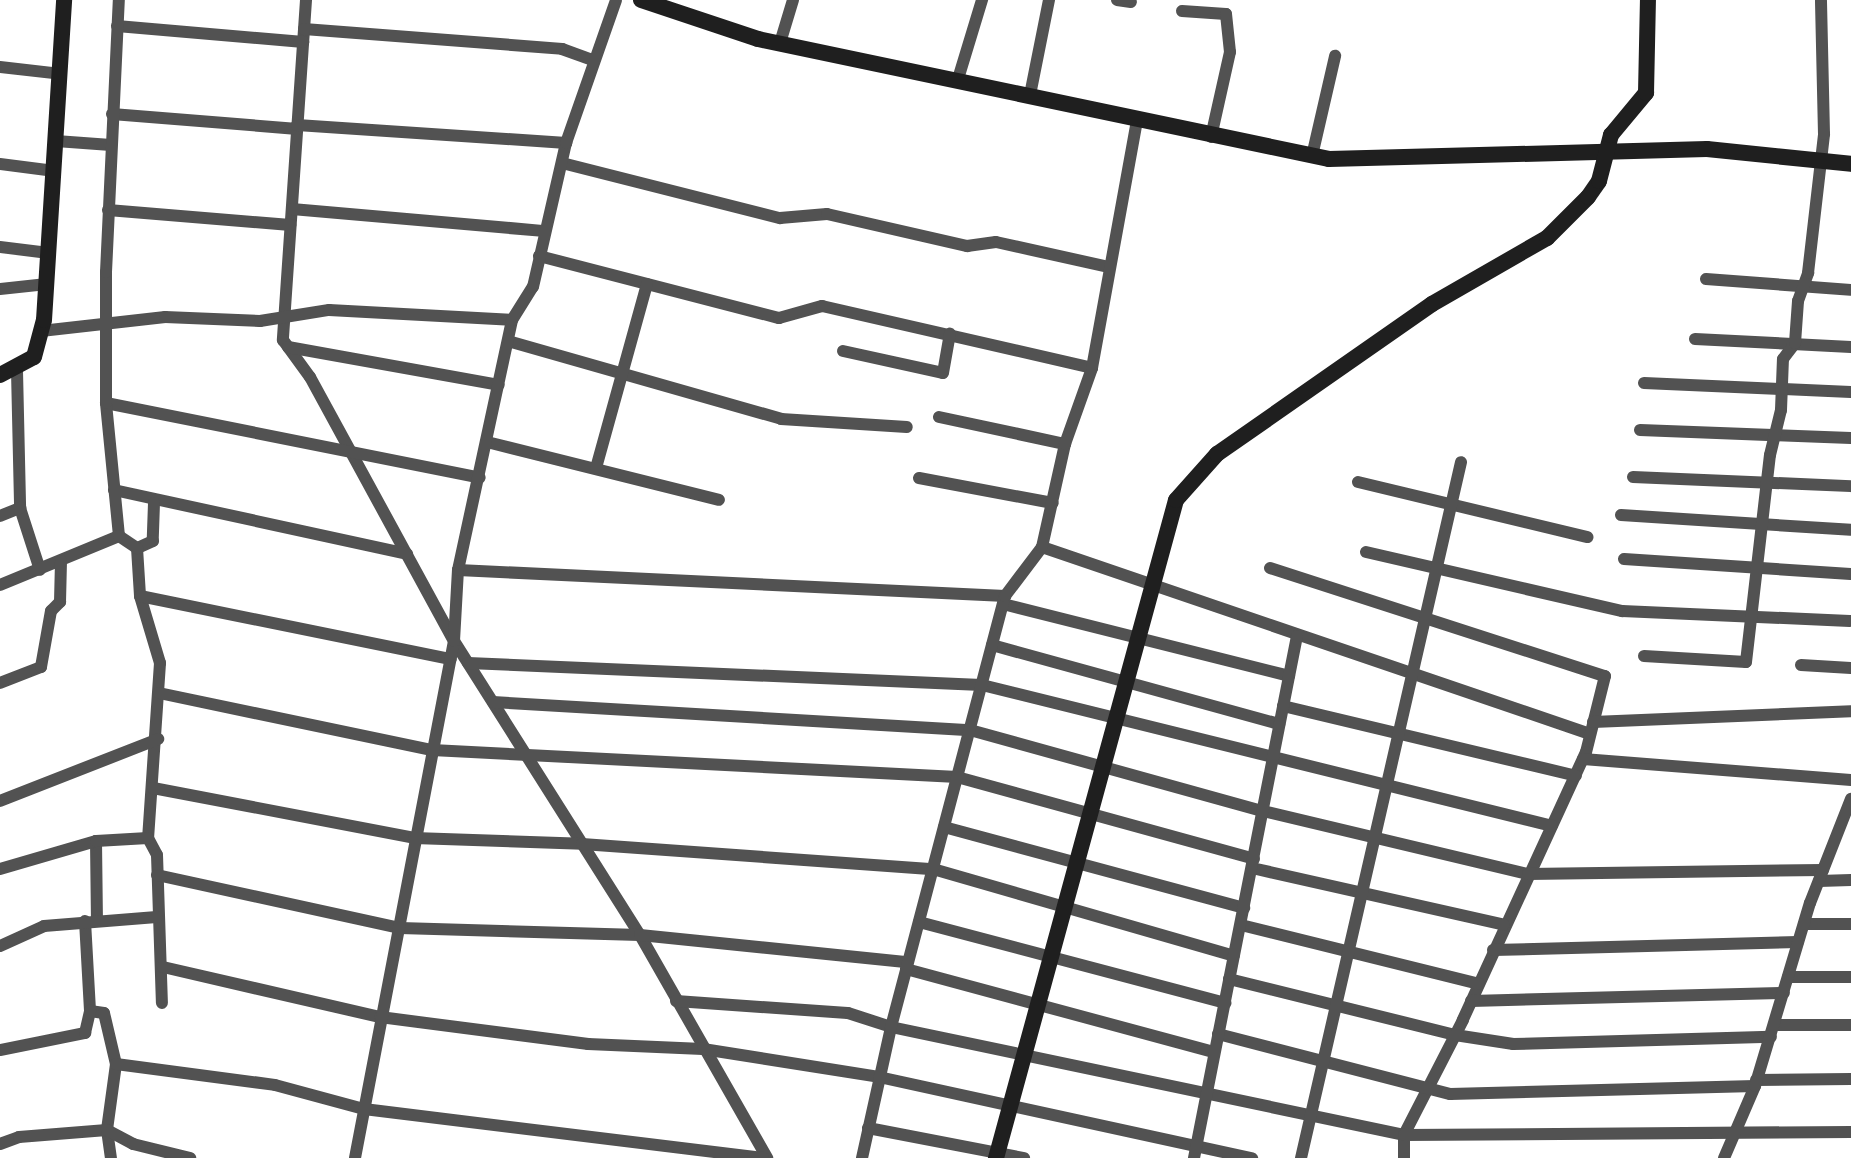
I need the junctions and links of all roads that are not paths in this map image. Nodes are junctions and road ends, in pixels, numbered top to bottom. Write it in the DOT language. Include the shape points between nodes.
graph roads {
  1 [pos="64,0"];
  2 [pos="119,0"];
  3 [pos="306,0"];
  4 [pos="616,0"];
  5 [pos="641,0"];
  6 [pos="793,0"];
  7 [pos="982,0"];
  8 [pos="1049,0"];
  9 [pos="1648,0"];
  10 [pos="1821,0"];
  11 [pos="1182,11"];
  12 [pos="117,26"];
  13 [pos="303,35"];
  14 [pos="780,43"];
  15 [pos="1335,56"];
  16 [pos="592,60"];
  17 [pos="0,67"];
  18 [pos="61,74"];
  19 [pos="958,79"];
  20 [pos="1030,95"];
  21 [pos="112,114"];
  22 [pos="1137,120"];
  23 [pos="297,127"];
  24 [pos="1211,137"];
  25 [pos="56,141"];
  26 [pos="566,143"];
  27 [pos="111,145"];
  28 [pos="1602,154"];
  29 [pos="1312,156"];
  30 [pos="1819,159"];
  31 [pos="562,163"];
  32 [pos="0,164"];
  33 [pos="1851,164"];
  34 [pos="55,171"];
  35 [pos="292,209"];
  36 [pos="108,210"];
  37 [pos="290,225"];
  38 [pos="545,231"];
  39 [pos="0,247"];
  40 [pos="49,253"];
  41 [pos="539,256"];
  42 [pos="1109,267"];
  43 [pos="1706,279"];
  44 [pos="47,284"];
  45 [pos="647,284"];
  46 [pos="1803,287"];
  47 [pos="0,289"];
  48 [pos="1851,290"];
  49 [pos="284,315"];
  50 [pos="512,320"];
  51 [pos="106,325"];
  52 [pos="41,331"];
  53 [pos="950,334"];
  54 [pos="1695,339"];
  55 [pos="508,341"];
  56 [pos="1795,343"];
  57 [pos="288,347"];
  58 [pos="1851,347"];
  59 [pos="843,351"];
  60 [pos="1092,368"];
  61 [pos="17,371"];
  62 [pos="623,372"];
  63 [pos="0,375"];
  64 [pos="1644,383"];
  65 [pos="499,385"];
  66 [pos="1782,389"];
  67 [pos="1851,392"];
  68 [pos="106,403"];
  69 [pos="939,417"];
  70 [pos="907,427"];
  71 [pos="1640,430"];
  72 [pos="1776,432"];
  73 [pos="1851,438"];
  74 [pos="487,442"];
  75 [pos="1065,444"];
  76 [pos="352,454"];
  77 [pos="1461,462"];
  78 [pos="596,468"];
  79 [pos="1633,477"];
  80 [pos="480,478"];
  81 [pos="919,478"];
  82 [pos="1768,479"];
  83 [pos="1358,482"];
  84 [pos="1851,486"];
  85 [pos="114,490"];
  86 [pos="719,500"];
  87 [pos="154,503"];
  88 [pos="1053,503"];
  89 [pos="1453,503"];
  90 [pos="20,508"];
  91 [pos="1621,515"];
  92 [pos="0,516"];
  93 [pos="1762,528"];
  94 [pos="1851,530"];
  95 [pos="119,536"];
  96 [pos="1587,537"];
  97 [pos="1042,547"];
  98 [pos="137,548"];
  99 [pos="1366,552"];
  100 [pos="407,554"];
  101 [pos="1624,559"];
  102 [pos="61,561"];
  103 [pos="1440,566"];
  104 [pos="1270,568"];
  105 [pos="1757,568"];
  106 [pos="40,570"];
  107 [pos="458,570"];
  108 [pos="1851,574"];
  109 [pos="0,585"];
  110 [pos="1152,587"];
  111 [pos="140,596"];
  112 [pos="1004,600"];
  113 [pos="1752,616"];
  114 [pos="1427,618"];
  115 [pos="1850,621"];
  116 [pos="1297,636"];
  117 [pos="1138,638"];
  118 [pos="454,641"];
  119 [pos="992,645"];
  120 [pos="1644,656"];
  121 [pos="451,659"];
  122 [pos="468,663"];
  123 [pos="1801,665"];
  124 [pos="1851,668"];
  125 [pos="1412,675"];
  126 [pos="1289,676"];
  127 [pos="1127,678"];
  128 [pos="0,683"];
  129 [pos="982,685"];
  130 [pos="159,693"];
  131 [pos="493,702"];
  132 [pos="1283,706"];
  133 [pos="1851,711"];
  134 [pos="1115,719"];
  135 [pos="1279,724"];
  136 [pos="1592,728"];
  137 [pos="970,730"];
  138 [pos="1399,733"];
  139 [pos="158,739"];
  140 [pos="432,750"];
  141 [pos="525,753"];
  142 [pos="1273,757"];
  143 [pos="1583,759"];
  144 [pos="1101,769"];
  145 [pos="1576,776"];
  146 [pos="957,777"];
  147 [pos="1851,780"];
  148 [pos="1386,787"];
  149 [pos="153,788"];
  150 [pos="1851,799"];
  151 [pos="0,801"];
  152 [pos="1263,811"];
  153 [pos="1089,813"];
  154 [pos="1552,826"];
  155 [pos="944,827"];
  156 [pos="1844,832"];
  157 [pos="148,838"];
  158 [pos="414,838"];
  159 [pos="1374,839"];
  160 [pos="96,841"];
  161 [pos="582,844"];
  162 [pos="1075,861"];
  163 [pos="1253,864"];
  164 [pos="0,869"];
  165 [pos="933,869"];
  166 [pos="1528,874"];
  167 [pos="157,875"];
  168 [pos="1821,876"];
  169 [pos="1851,880"];
  170 [pos="1361,893"];
  171 [pos="1063,905"];
  172 [pos="1244,908"];
  173 [pos="157,917"];
  174 [pos="91,921"];
  175 [pos="919,922"];
  176 [pos="1804,924"];
  177 [pos="1851,924"];
  178 [pos="1241,925"];
  179 [pos="1504,925"];
  180 [pos="396,927"];
  181 [pos="640,935"];
  182 [pos="1798,942"];
  183 [pos="0,946"];
  184 [pos="1493,950"];
  185 [pos="1348,951"];
  186 [pos="1234,956"];
  187 [pos="1049,957"];
  188 [pos="907,965"];
  189 [pos="163,967"];
  190 [pos="1788,977"];
  191 [pos="1851,977"];
  192 [pos="1229,979"];
  193 [pos="1479,984"];
  194 [pos="1784,993"];
  195 [pos="676,1001"];
  196 [pos="1471,1001"];
  197 [pos="162,1003"];
  198 [pos="1225,1003"];
  199 [pos="1035,1005"];
  200 [pos="1335,1005"];
  201 [pos="90,1011"];
  202 [pos="380,1017"];
  203 [pos="1851,1025"];
  204 [pos="891,1027"];
  205 [pos="1772,1031"];
  206 [pos="1218,1034"];
  207 [pos="1455,1035"];
  208 [pos="703,1049"];
  209 [pos="0,1050"];
  210 [pos="1022,1052"];
  211 [pos="1214,1052"];
  212 [pos="1323,1060"];
  213 [pos="116,1064"];
  214 [pos="879,1077"];
  215 [pos="1851,1079"];
  216 [pos="1756,1083"];
  217 [pos="1427,1087"];
  218 [pos="1205,1093"];
  219 [pos="1008,1102"];
  220 [pos="364,1109"];
  221 [pos="1309,1117"];
  222 [pos="868,1128"];
  223 [pos="107,1130"];
  224 [pos="1731,1132"];
  225 [pos="1851,1132"];
  226 [pos="1404,1135"];
  227 [pos="0,1144"];
  228 [pos="1195,1152"];
  229 [pos="997,1155"];
  230 [pos="111,1158"];
  231 [pos="190,1158"];
  232 [pos="355,1158"];
  233 [pos="765,1158"];
  234 [pos="862,1158"];
  235 [pos="1024,1158"];
  236 [pos="1252,1158"];
  237 [pos="1301,1158"];
  238 [pos="1404,1158"];
  239 [pos="1724,1158"];
  1 -- 18 [label="street"];
  2 -- 12 [label="street"];
  3 -- 13 [label="street"];
  4 -- 16 [label="street"];
  5 -- 14 [label="street"];
  6 -- 14 [label="street"];
  7 -- 19 [label="street"];
  8 -- 20 [label="street"];
  9 -- 28 [label="street" via="1646,93"];
  10 -- 30 [label="street" via="1824,134"];
  11 -- 24 [label="street" via="1226,14 1230,52"];
  12 -- 13 [label="street"];
  12 -- 21 [label="street"];
  13 -- 16 [label="street" via="562,49"];
  13 -- 23 [label="street"];
  14 -- 19 [label="street"];
  15 -- 29 [label="street"];
  16 -- 26 [label="street"];
  17 -- 18 [label="street"];
  18 -- 25 [label="street"];
  19 -- 20 [label="street"];
  20 -- 22 [label="street"];
  21 -- 23 [label="street"];
  21 -- 27 [label="street"];
  22 -- 24 [label="street"];
  22 -- 42 [label="street"];
  23 -- 26 [label="street"];
  23 -- 35 [label="street"];
  24 -- 29 [label="street"];
  25 -- 27 [label="street"];
  25 -- 34 [label="street"];
  26 -- 31 [label="street"];
  27 -- 36 [label="street"];
  28 -- 29 [label="street"];
  28 -- 30 [label="street" via="1707,149"];
  28 -- 110 [label="street" via="1599,181 1547,238 1432,304 1190,478 1176,500"];
  30 -- 33 [label="street"];
  30 -- 46 [label="street"];
  31 -- 38 [label="street"];
  31 -- 42 [label="street" via="780,218 827,214 967,246 996,242"];
  32 -- 34 [label="street"];
  34 -- 40 [label="street"];
  35 -- 37 [label="street"];
  35 -- 38 [label="street"];
  36 -- 37 [label="street"];
  36 -- 51 [label="street"];
  37 -- 49 [label="street"];
  38 -- 41 [label="street"];
  39 -- 40 [label="street"];
  40 -- 44 [label="street"];
  41 -- 45 [label="street"];
  41 -- 50 [label="street" via="533,287"];
  42 -- 60 [label="street"];
  43 -- 46 [label="street"];
  44 -- 47 [label="street"];
  44 -- 52 [label="street"];
  45 -- 53 [label="street" via="779,318 822,306"];
  45 -- 62 [label="street"];
  46 -- 48 [label="street"];
  46 -- 56 [label="street"];
  49 -- 50 [label="street" via="329,310"];
  49 -- 51 [label="street" via="260,321 165,317"];
  49 -- 57 [label="street"];
  50 -- 55 [label="street"];
  51 -- 52 [label="street"];
  51 -- 68 [label="street"];
  52 -- 61 [label="street" via="34,357"];
  53 -- 59 [label="street" via="943,373"];
  53 -- 60 [label="street"];
  54 -- 56 [label="street"];
  55 -- 62 [label="street"];
  55 -- 65 [label="street"];
  56 -- 58 [label="street"];
  56 -- 66 [label="street" via="1783,359"];
  57 -- 65 [label="street"];
  57 -- 76 [label="street"];
  60 -- 75 [label="street"];
  61 -- 63 [label="street"];
  61 -- 90 [label="street"];
  62 -- 70 [label="street" via="781,419"];
  62 -- 78 [label="street"];
  64 -- 66 [label="street"];
  65 -- 74 [label="street"];
  66 -- 67 [label="street"];
  66 -- 72 [label="street"];
  68 -- 76 [label="street"];
  68 -- 85 [label="street"];
  69 -- 75 [label="street"];
  71 -- 72 [label="street"];
  72 -- 73 [label="street"];
  72 -- 82 [label="street"];
  74 -- 78 [label="street"];
  74 -- 80 [label="street"];
  75 -- 88 [label="street"];
  76 -- 80 [label="street"];
  76 -- 100 [label="street"];
  77 -- 89 [label="street"];
  78 -- 86 [label="street"];
  79 -- 82 [label="street"];
  80 -- 107 [label="street"];
  81 -- 88 [label="street"];
  82 -- 84 [label="street"];
  82 -- 93 [label="street"];
  83 -- 89 [label="street"];
  85 -- 87 [label="street"];
  85 -- 95 [label="street"];
  87 -- 98 [label="street" via="153,541"];
  87 -- 100 [label="street"];
  88 -- 97 [label="street"];
  89 -- 96 [label="street"];
  89 -- 103 [label="street"];
  90 -- 92 [label="street"];
  90 -- 106 [label="street"];
  91 -- 93 [label="street"];
  93 -- 94 [label="street"];
  93 -- 105 [label="street"];
  95 -- 98 [label="street"];
  95 -- 102 [label="street"];
  97 -- 110 [label="street"];
  97 -- 112 [label="street"];
  98 -- 111 [label="street"];
  99 -- 103 [label="street"];
  100 -- 118 [label="street"];
  101 -- 105 [label="street"];
  102 -- 106 [label="street"];
  102 -- 128 [label="street" via="60,602 51,611 41,667"];
  103 -- 113 [label="street" via="1622,611"];
  103 -- 114 [label="street"];
  104 -- 114 [label="street"];
  105 -- 108 [label="street"];
  105 -- 113 [label="street"];
  106 -- 109 [label="street"];
  107 -- 112 [label="street"];
  107 -- 118 [label="street"];
  110 -- 116 [label="street"];
  110 -- 117 [label="street"];
  111 -- 121 [label="street"];
  111 -- 130 [label="street" via="160,663"];
  112 -- 117 [label="street"];
  112 -- 119 [label="street"];
  113 -- 115 [label="street"];
  113 -- 120 [label="street" via="1746,662"];
  114 -- 125 [label="street"];
  114 -- 136 [label="street" via="1605,676"];
  116 -- 125 [label="street"];
  116 -- 126 [label="street"];
  117 -- 126 [label="street"];
  117 -- 127 [label="street"];
  118 -- 121 [label="street"];
  118 -- 122 [label="street"];
  119 -- 127 [label="street"];
  119 -- 129 [label="street"];
  121 -- 140 [label="street"];
  122 -- 129 [label="street"];
  122 -- 131 [label="street"];
  123 -- 124 [label="street"];
  125 -- 136 [label="street"];
  125 -- 138 [label="street"];
  126 -- 132 [label="street"];
  127 -- 134 [label="street"];
  127 -- 135 [label="street"];
  129 -- 134 [label="street"];
  129 -- 137 [label="street"];
  130 -- 139 [label="street"];
  130 -- 140 [label="street"];
  131 -- 137 [label="street"];
  131 -- 141 [label="street"];
  132 -- 135 [label="street"];
  132 -- 138 [label="street"];
  133 -- 136 [label="street"];
  134 -- 142 [label="street"];
  134 -- 144 [label="street"];
  135 -- 142 [label="street"];
  136 -- 143 [label="street"];
  137 -- 144 [label="street"];
  137 -- 146 [label="street"];
  138 -- 145 [label="street"];
  138 -- 148 [label="street"];
  139 -- 149 [label="street"];
  139 -- 151 [label="street"];
  140 -- 141 [label="street"];
  140 -- 158 [label="street"];
  141 -- 146 [label="street"];
  141 -- 161 [label="street"];
  142 -- 148 [label="street"];
  142 -- 152 [label="street"];
  143 -- 145 [label="street"];
  143 -- 147 [label="street"];
  144 -- 152 [label="street"];
  144 -- 153 [label="street"];
  145 -- 154 [label="street"];
  146 -- 153 [label="street"];
  146 -- 155 [label="street"];
  148 -- 154 [label="street"];
  148 -- 159 [label="street"];
  149 -- 157 [label="street"];
  149 -- 158 [label="street"];
  150 -- 156 [label="street"];
  152 -- 159 [label="street"];
  152 -- 163 [label="street"];
  153 -- 162 [label="street"];
  153 -- 163 [label="street"];
  154 -- 166 [label="street"];
  155 -- 162 [label="street"];
  155 -- 165 [label="street"];
  156 -- 168 [label="street"];
  157 -- 160 [label="street"];
  157 -- 167 [label="street" via="157,855"];
  158 -- 161 [label="street"];
  158 -- 180 [label="street"];
  159 -- 166 [label="street"];
  159 -- 170 [label="street"];
  160 -- 164 [label="street"];
  160 -- 174 [label="street"];
  161 -- 165 [label="street"];
  161 -- 181 [label="street"];
  162 -- 171 [label="street"];
  162 -- 172 [label="street"];
  163 -- 170 [label="street"];
  163 -- 172 [label="street"];
  165 -- 171 [label="street"];
  165 -- 175 [label="street"];
  166 -- 168 [label="street"];
  166 -- 179 [label="street"];
  167 -- 173 [label="street"];
  167 -- 180 [label="street"];
  168 -- 169 [label="street"];
  168 -- 176 [label="street"];
  170 -- 179 [label="street"];
  170 -- 185 [label="street"];
  171 -- 186 [label="street"];
  171 -- 187 [label="street"];
  172 -- 178 [label="street"];
  173 -- 174 [label="street"];
  173 -- 189 [label="street"];
  174 -- 183 [label="street" via="44,926"];
  174 -- 201 [label="street"];
  175 -- 187 [label="street"];
  175 -- 188 [label="street"];
  176 -- 177 [label="street"];
  176 -- 182 [label="street"];
  178 -- 185 [label="street"];
  178 -- 186 [label="street"];
  179 -- 184 [label="street"];
  180 -- 181 [label="street"];
  180 -- 202 [label="street"];
  181 -- 188 [label="street"];
  181 -- 195 [label="street"];
  182 -- 184 [label="street"];
  182 -- 190 [label="street"];
  184 -- 193 [label="street"];
  185 -- 193 [label="street"];
  185 -- 200 [label="street"];
  186 -- 192 [label="street"];
  187 -- 198 [label="street"];
  187 -- 199 [label="street"];
  188 -- 199 [label="street"];
  188 -- 204 [label="street"];
  189 -- 197 [label="street"];
  189 -- 202 [label="street"];
  190 -- 191 [label="street"];
  190 -- 194 [label="street"];
  192 -- 198 [label="street"];
  192 -- 200 [label="street"];
  193 -- 196 [label="street"];
  194 -- 196 [label="street"];
  194 -- 205 [label="street"];
  195 -- 204 [label="street" via="848,1013"];
  195 -- 208 [label="street"];
  196 -- 207 [label="street"];
  198 -- 206 [label="street"];
  199 -- 210 [label="street"];
  199 -- 211 [label="street"];
  200 -- 207 [label="street"];
  200 -- 212 [label="street"];
  201 -- 209 [label="street" via="85,1033"];
  201 -- 213 [label="street" via="104,1013"];
  202 -- 208 [label="street" via="588,1044"];
  202 -- 220 [label="street"];
  203 -- 205 [label="street"];
  204 -- 210 [label="street"];
  204 -- 214 [label="street"];
  205 -- 207 [label="street" via="1513,1044"];
  205 -- 216 [label="street"];
  206 -- 211 [label="street"];
  206 -- 212 [label="street"];
  207 -- 217 [label="street"];
  208 -- 214 [label="street"];
  208 -- 233 [label="street"];
  210 -- 218 [label="street"];
  210 -- 219 [label="street"];
  211 -- 218 [label="street"];
  212 -- 217 [label="street"];
  212 -- 221 [label="street"];
  213 -- 220 [label="street" via="275,1085"];
  213 -- 223 [label="street"];
  214 -- 219 [label="street"];
  214 -- 222 [label="street"];
  215 -- 216 [label="street"];
  216 -- 217 [label="street" via="1450,1094"];
  216 -- 224 [label="street"];
  217 -- 226 [label="street"];
  218 -- 221 [label="street"];
  218 -- 228 [label="street"];
  219 -- 228 [label="street"];
  219 -- 229 [label="street"];
  220 -- 232 [label="street"];
  220 -- 233 [label="street"];
  221 -- 226 [label="street"];
  221 -- 237 [label="street"];
  222 -- 229 [label="street"];
  222 -- 234 [label="street"];
  223 -- 227 [label="street" via="19,1137"];
  223 -- 230 [label="street"];
  223 -- 231 [label="street" via="133,1144"];
  224 -- 225 [label="street"];
  224 -- 226 [label="street"];
  224 -- 239 [label="street"];
  226 -- 238 [label="street"];
  228 -- 236 [label="street"];
  229 -- 235 [label="street"];
}
